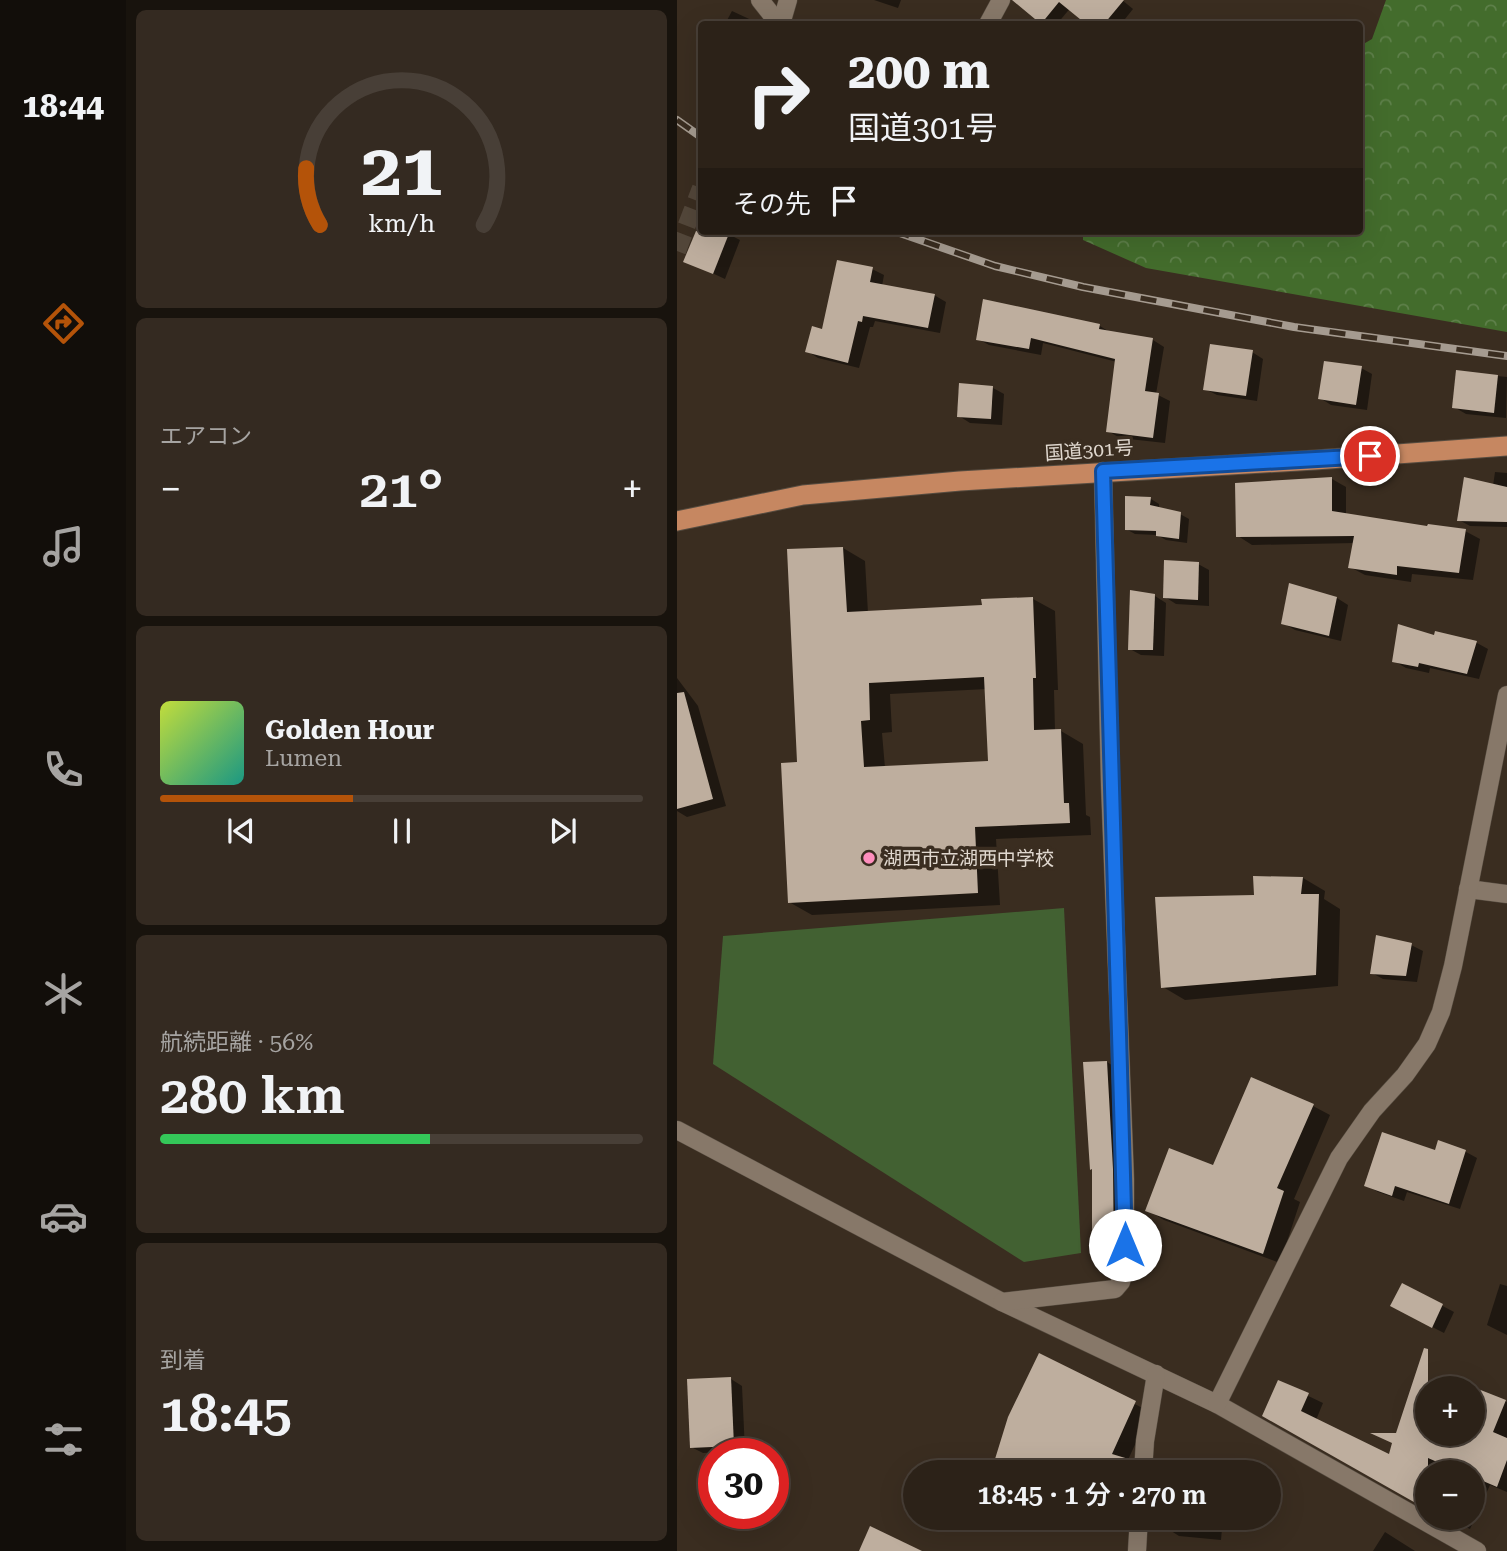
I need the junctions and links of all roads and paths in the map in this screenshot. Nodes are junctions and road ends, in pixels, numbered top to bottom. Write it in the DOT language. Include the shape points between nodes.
graph roads {
  1 [pos="760,0"];
  2 [pos="788,0"];
  3 [pos="1001,0"];
  4 [pos="778,21"];
  5 [pos="781,21"];
  6 [pos="990,21"];
  7 [pos="1507,446"];
  8 [pos="1103,471"];
  9 [pos="677,521"];
  10 [pos="1507,695"];
  11 [pos="1468,889"];
  12 [pos="1507,894"];
  13 [pos="677,1130"];
  14 [pos="1002,1301"];
  15 [pos="1156,1374"];
  16 [pos="1217,1404"];
  17 [pos="1144,1460"];
  18 [pos="1138,1530"];
  19 [pos="1137,1551"];
  20 [pos="1477,1551"];
  1 -- 4 [label="street"];
  2 -- 5 [label="street"];
  3 -- 6 [label="street"];
  7 -- 8 [label="highway, 国道301号"];
  8 -- 9 [label="highway, 国道301号" via="803,495"];
  8 -- 14 [label="street" via="1125,1267 1115,1289"];
  10 -- 11 [label="street"];
  11 -- 12 [label="street"];
  11 -- 16 [label="street" via="1441,1012 1427,1044 1339,1158"];
  13 -- 14 [label="street"];
  14 -- 15 [label="street"];
  15 -- 16 [label="street"];
  15 -- 17 [label="street"];
  16 -- 20 [label="street"];
  18 -- 19 [label="street"];
}
